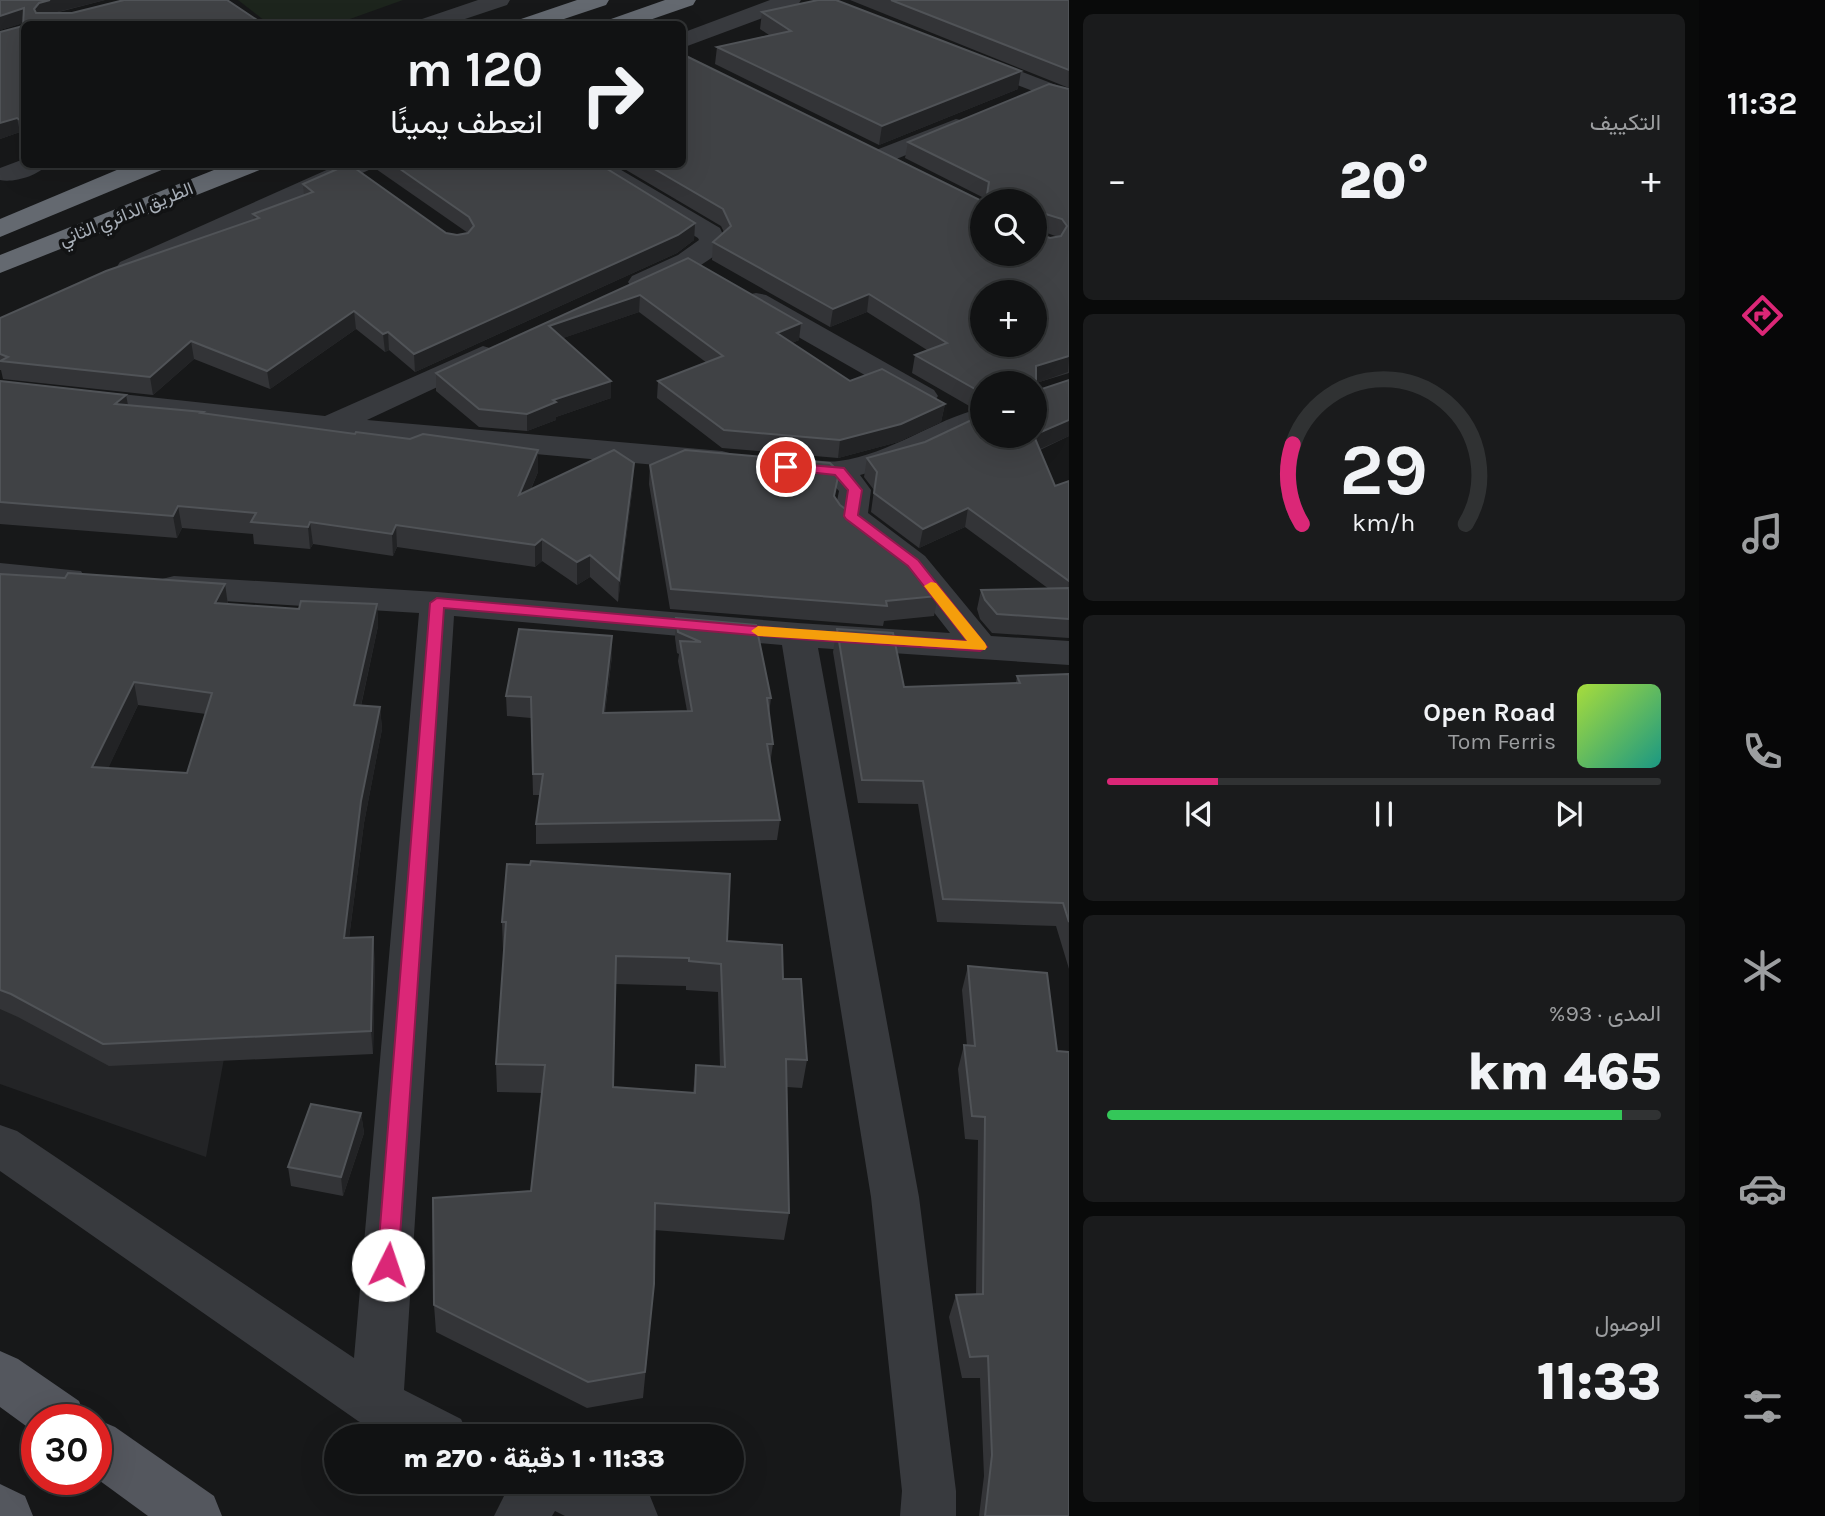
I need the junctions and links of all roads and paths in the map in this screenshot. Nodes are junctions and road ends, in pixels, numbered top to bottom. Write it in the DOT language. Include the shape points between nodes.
graph roads {
  1 [pos="499,0"];
  2 [pos="598,0"];
  3 [pos="685,0"];
  4 [pos="790,0"];
  5 [pos="439,21"];
  6 [pos="538,21"];
  7 [pos="627,21"];
  8 [pos="686,39"];
  9 [pos="958,55"];
  10 [pos="1058,93"];
  11 [pos="1021,100"];
  12 [pos="982,115"];
  13 [pos="856,145"];
  14 [pos="880,157"];
  15 [pos="24,168"];
  16 [pos="145,168"];
  17 [pos="243,168"];
  18 [pos="599,168"];
  19 [pos="903,169"];
  20 [pos="363,172"];
  21 [pos="8,174"];
  22 [pos="88,190"];
  23 [pos="0,215"];
  24 [pos="105,222"];
  25 [pos="0,229"];
  26 [pos="0,265"];
  27 [pos="712,275"];
  28 [pos="0,276"];
  29 [pos="101,281"];
  30 [pos="614,295"];
  31 [pos="502,346"];
  32 [pos="0,390"];
  33 [pos="970,417"];
  34 [pos="970,423"];
  35 [pos="329,426"];
  36 [pos="839,471"];
  37 [pos="0,574"];
  38 [pos="97,581"];
  39 [pos="138,584"];
  40 [pos="437,603"];
  41 [pos="798,635"];
  42 [pos="980,647"];
  43 [pos="1069,653"];
  44 [pos="0,1146"];
  45 [pos="0,1376"];
  46 [pos="377,1403"];
  47 [pos="39,1404"];
  48 [pos="417,1424"];
  49 [pos="112,1457"];
  50 [pos="534,1494"];
  51 [pos="578,1494"];
  52 [pos="0,1512"];
  53 [pos="5,1516"];
  54 [pos="194,1516"];
  55 [pos="522,1516"];
  56 [pos="630,1516"];
  57 [pos="928,1516"];
  1 -- 5 [label="street"];
  2 -- 6 [label="highway"];
  3 -- 7 [label="highway"];
  4 -- 8 [label="street"];
  9 -- 10 [label="street"];
  10 -- 11 [label="street"];
  12 -- 14 [label="street"];
  13 -- 14 [label="street"];
  14 -- 19 [label="street"];
  15 -- 21 [label="street"];
  16 -- 22 [label="highway, الطريق الدائري الثاني"];
  17 -- 24 [label="highway, الطريق الدائري الثاني"];
  18 -- 27 [label="street" via="711,234"];
  20 -- 29 [label="street"];
  22 -- 23 [label="highway"];
  22 -- 25 [label="highway, الطريق الدائري الثاني"];
  24 -- 26 [label="highway, الطريق الدائري الثاني"];
  24 -- 28 [label="highway"];
  27 -- 30 [label="street"];
  27 -- 33 [label="street"];
  31 -- 35 [label="street"];
  32 -- 35 [label="street"];
  34 -- 36 [label="street" via="910,451"];
  35 -- 36 [label="street"];
  36 -- 42 [label="street" via="855,490 851,516 913,563"];
  37 -- 38 [label="street"];
  39 -- 40 [label="street"];
  40 -- 41 [label="street"];
  40 -- 46 [label="street"];
  41 -- 42 [label="street"];
  41 -- 57 [label="street" via="895,1197 929,1491"];
  42 -- 43 [label="street"];
  44 -- 46 [label="street"];
  45 -- 47 [label="main road"];
  46 -- 48 [label="street"];
  49 -- 54 [label="main road"];
  50 -- 55 [label="street"];
  51 -- 56 [label="street"];
  52 -- 53 [label="main road"];
}
